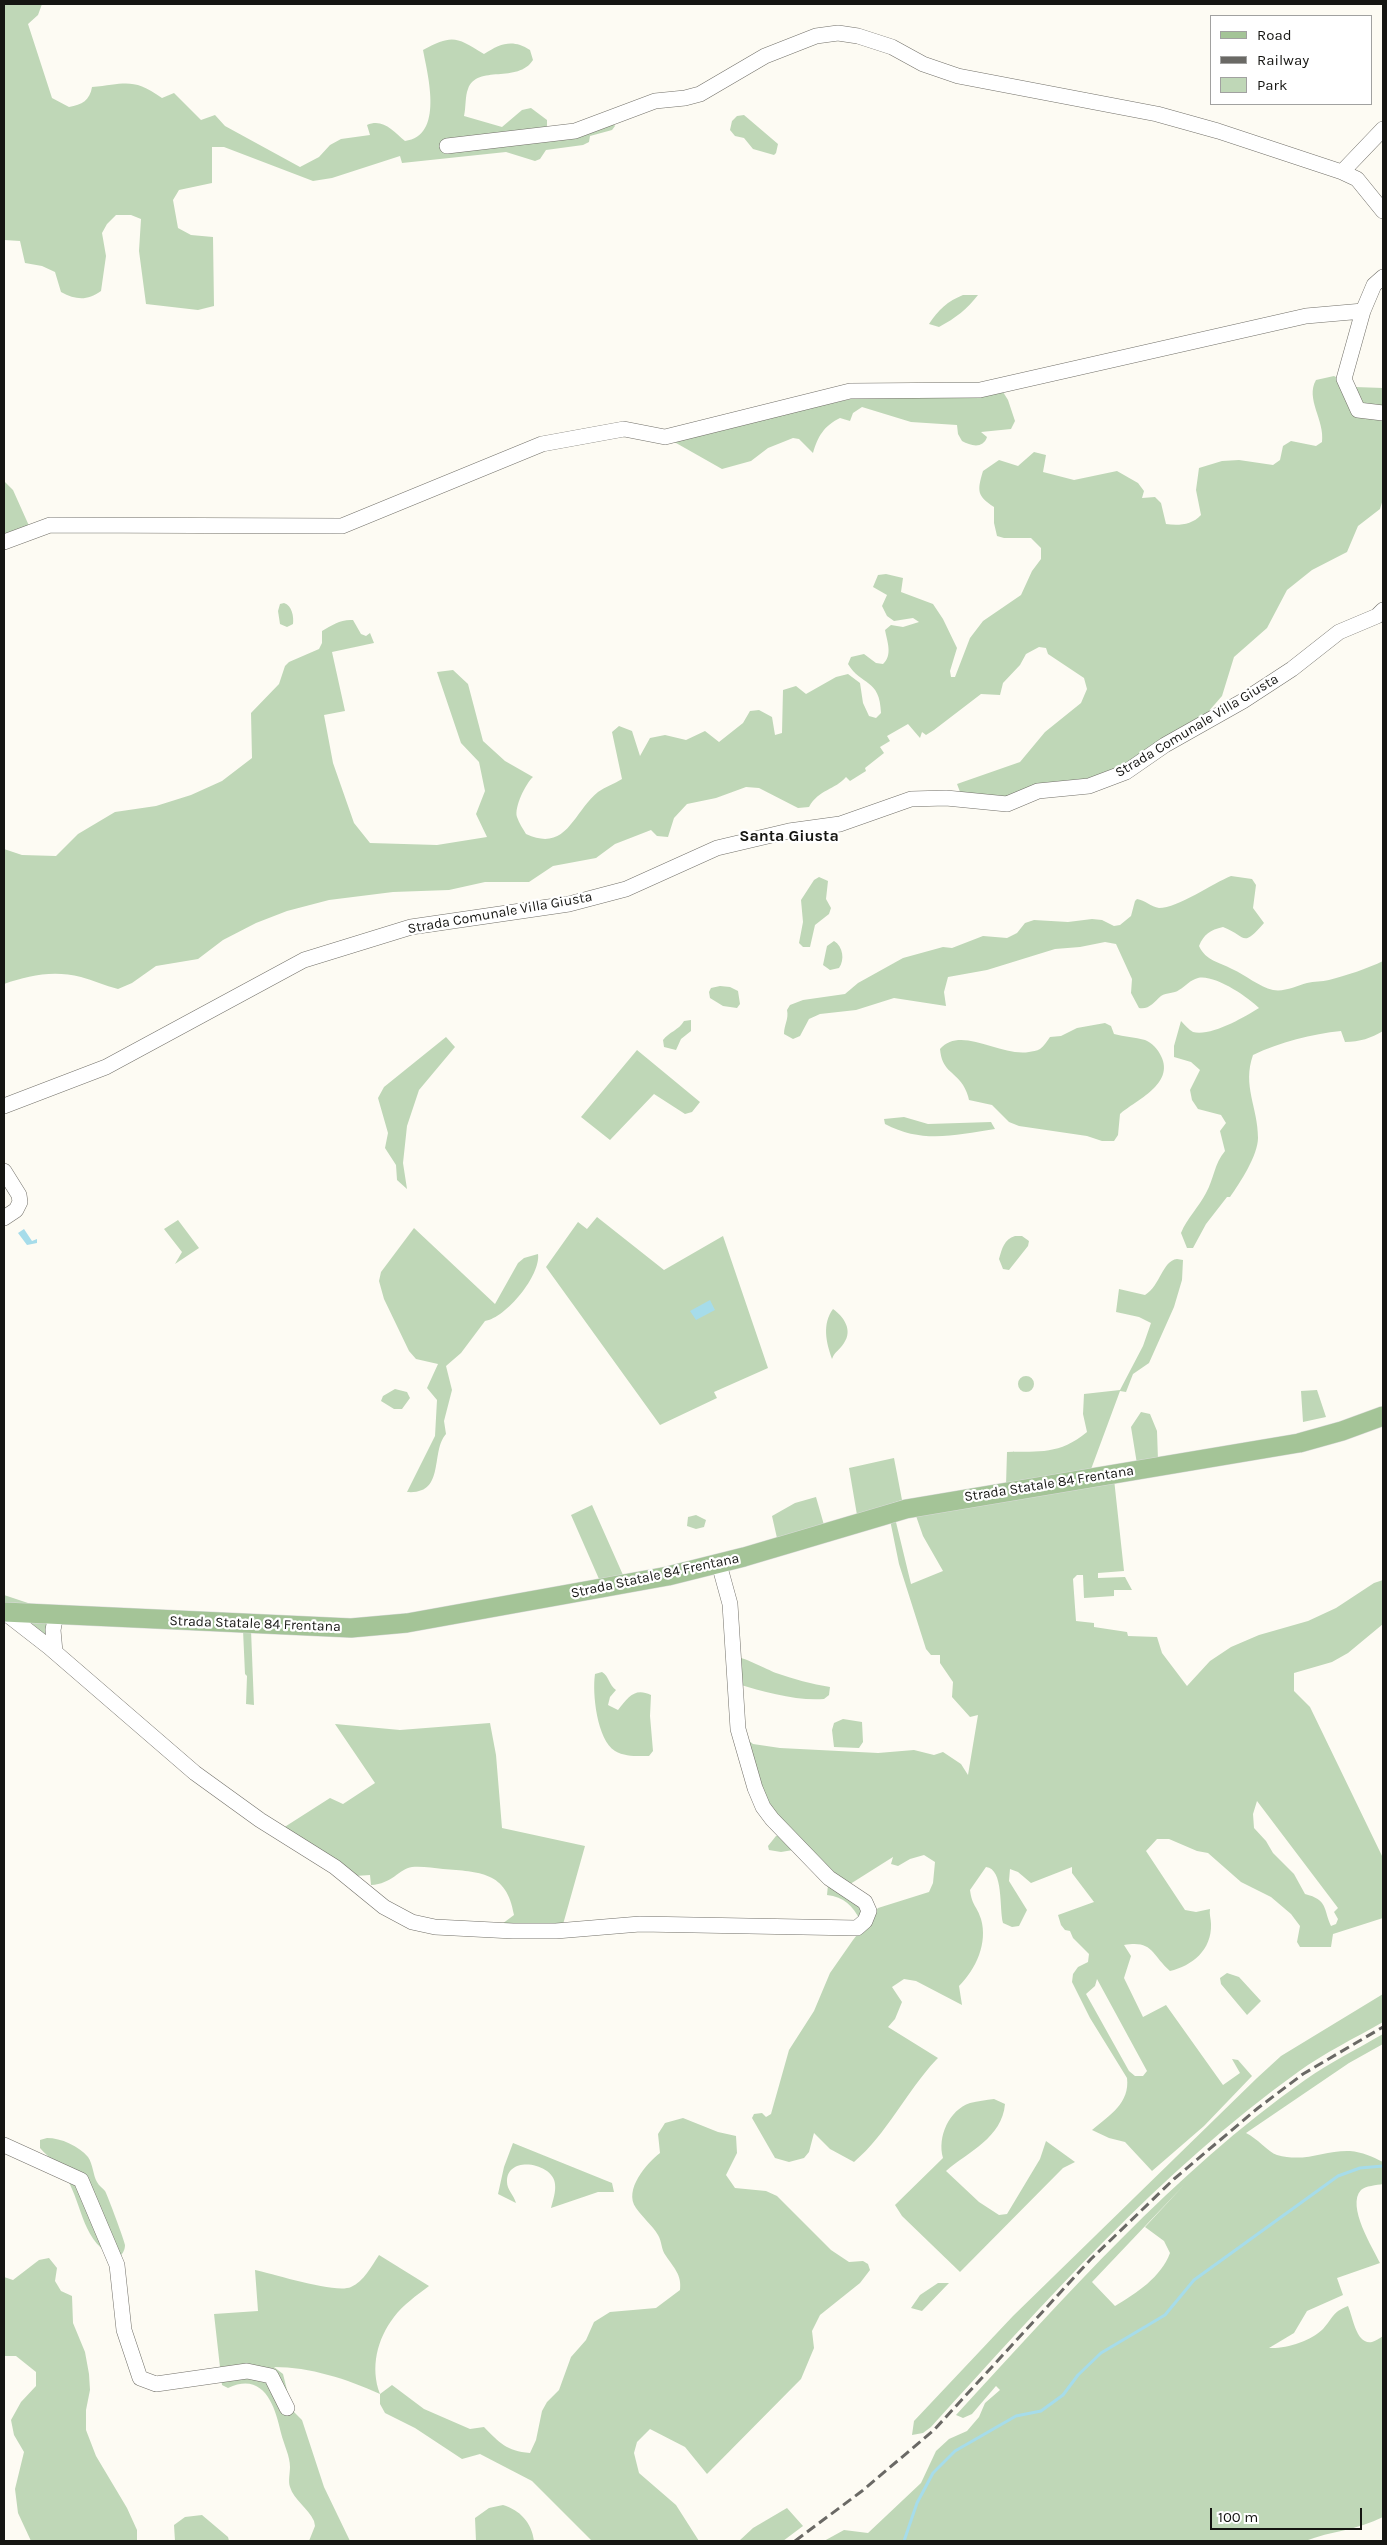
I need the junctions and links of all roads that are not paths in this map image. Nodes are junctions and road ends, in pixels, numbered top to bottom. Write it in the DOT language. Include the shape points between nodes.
graph roads {
  1 [pos="1383,129"];
  2 [pos="447,146"];
  3 [pos="1342,172"];
  4 [pos="1383,211"];
  5 [pos="1383,277"];
  6 [pos="1363,311"];
  7 [pos="1383,413"];
  8 [pos="4,542"];
  9 [pos="1383,610"];
  10 [pos="4,1106"];
  11 [pos="4,1172"];
  12 [pos="4,1218"];
  13 [pos="1383,1416"];
  14 [pos="719,1564"];
  15 [pos="4,1612"];
  16 [pos="56,1614"];
  17 [pos="55,1652"];
  18 [pos="4,2145"];
  19 [pos="287,2408"];
  1 -- 3 [label="street"];
  2 -- 3 [label="street" via="575,131 654,101 700,94 765,56 816,36 838,33 892,47 924,64 958,76 1157,114"];
  3 -- 4 [label="street" via="1356,179"];
  5 -- 6 [label="street" via="1374,285"];
  6 -- 7 [label="street" via="1344,379 1358,410"];
  6 -- 8 [label="street" via="1306,316 980,390 850,391 666,438 624,429 542,444 342,526 50,525"];
  9 -- 10 [label="street, Strada Comunale Villa Giusta" via="1377,616 1339,632 1251,696 1126,772 1088,786 1038,791 1007,804 946,798 911,799 840,824 789,831 717,848 626,889 569,904 410,928 304,960 106,1067"];
  11 -- 12 [label="street" via="20,1202 16,1210"];
  13 -- 14 [label="main road, Strada Statale 84 Frentana" via="1299,1443 906,1509"];
  14 -- 16 [label="main road, Strada Statale 84 Frentana" via="506,1607 382,1626 294,1626"];
  14 -- 17 [label="street" via="730,1604 738,1729 755,1788 772,1819 829,1878 865,1902 869,1911 866,1921 857,1928 640,1924 513,1931 435,1927 412,1922 384,1907 335,1867 260,1820 195,1772"];
  15 -- 16 [label="main road, Strada Statale 84 Frentana"];
  15 -- 17 [label="street"];
  16 -- 17 [label="street" via="53,1630"];
  18 -- 19 [label="street" via="81,2180 117,2265 124,2330 140,2378 156,2384 247,2371 271,2376"];
}
